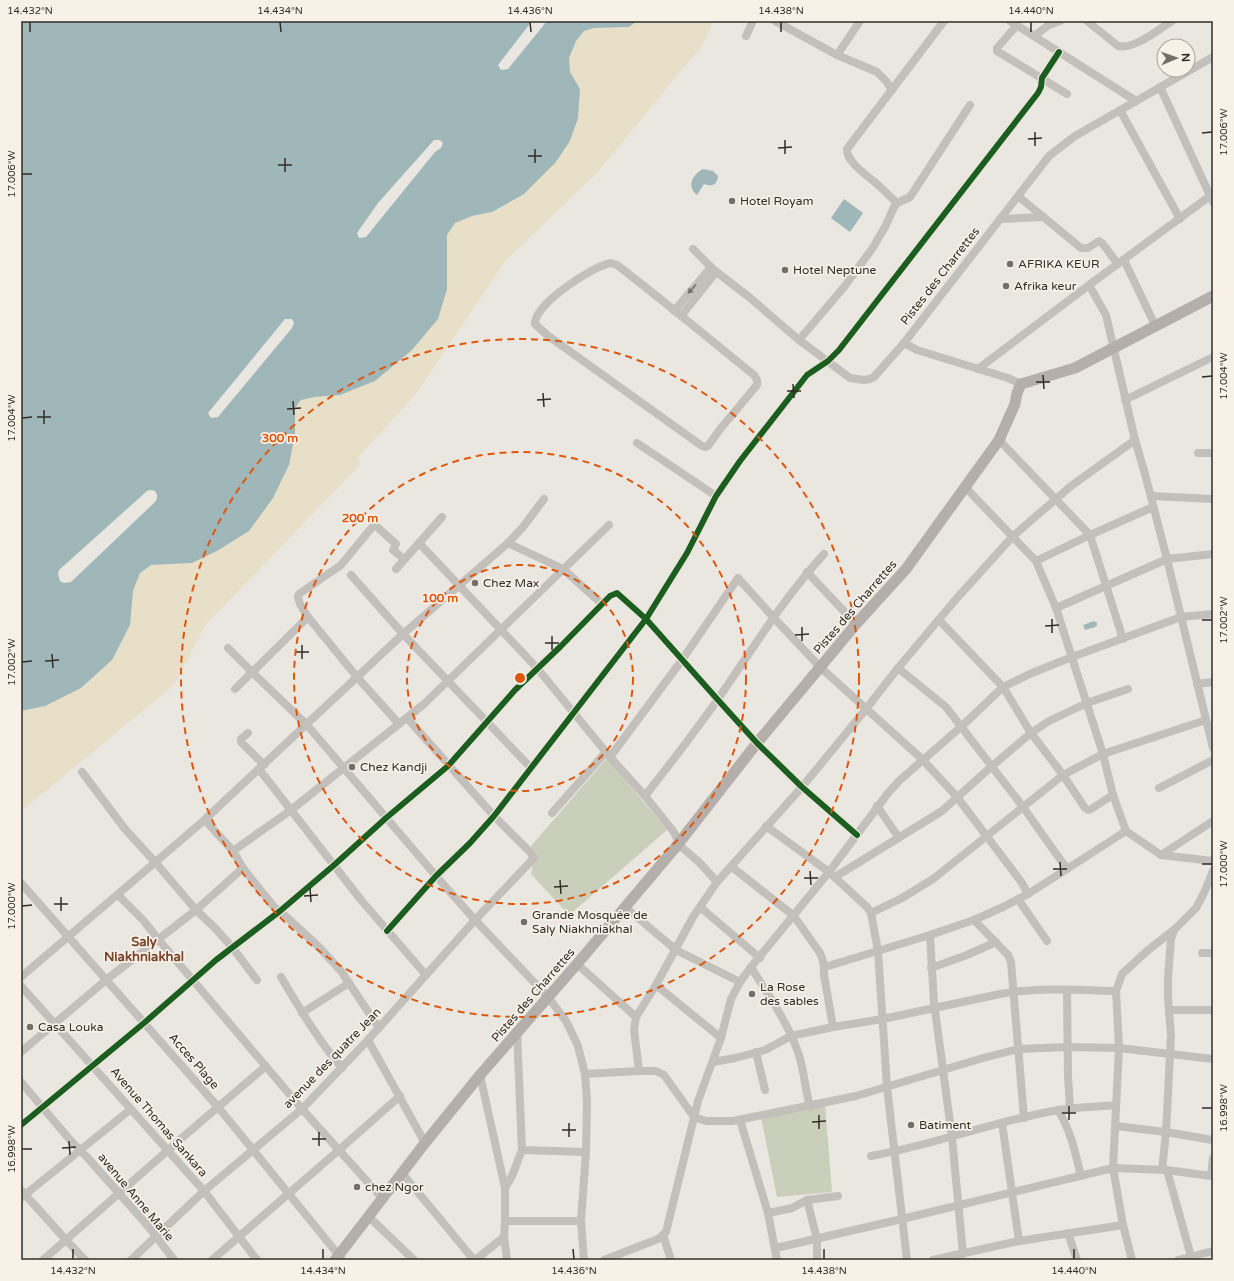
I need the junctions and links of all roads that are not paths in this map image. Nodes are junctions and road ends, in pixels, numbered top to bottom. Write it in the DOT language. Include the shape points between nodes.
graph roads {
  1 [pos="753,21"];
  2 [pos="775,21"];
  3 [pos="860,21"];
  4 [pos="944,21"];
  5 [pos="1060,21"];
  6 [pos="1088,21"];
  7 [pos="1172,21"];
  8 [pos="1013,23"];
  9 [pos="746,36"];
  10 [pos="1034,36"];
  11 [pos="1059,52"];
  12 [pos="838,55"];
  13 [pos="1213,57"];
  14 [pos="1042,78"];
  15 [pos="1160,87"];
  16 [pos="892,90"];
  17 [pos="1067,94"];
  18 [pos="1136,101"];
  19 [pos="970,106"];
  20 [pos="1120,110"];
  21 [pos="1018,196"];
  22 [pos="1212,199"];
  23 [pos="897,203"];
  24 [pos="1042,217"];
  25 [pos="1000,219"];
  26 [pos="1180,219"];
  27 [pos="693,249"];
  28 [pos="1121,262"];
  29 [pos="714,270"];
  30 [pos="1089,285"];
  31 [pos="1213,296"];
  32 [pos="677,313"];
  33 [pos="1155,325"];
  34 [pos="799,340"];
  35 [pos="904,344"];
  36 [pos="1113,347"];
  37 [pos="1213,357"];
  38 [pos="828,361"];
  39 [pos="978,369"];
  40 [pos="1021,384"];
  41 [pos="1125,400"];
  42 [pos="999,440"];
  43 [pos="1135,440"];
  44 [pos="637,443"];
  45 [pos="1198,453"];
  46 [pos="1213,453"];
  47 [pos="965,487"];
  48 [pos="716,496"];
  49 [pos="1151,496"];
  50 [pos="544,499"];
  51 [pos="1056,499"];
  52 [pos="1213,499"];
  53 [pos="1153,507"];
  54 [pos="442,517"];
  55 [pos="609,525"];
  56 [pos="1090,535"];
  57 [pos="1013,536"];
  58 [pos="419,543"];
  59 [pos="508,543"];
  60 [pos="824,554"];
  61 [pos="1213,554"];
  62 [pos="404,559"];
  63 [pos="1167,560"];
  64 [pos="1036,561"];
  65 [pos="396,569"];
  66 [pos="563,569"];
  67 [pos="808,572"];
  68 [pos="351,575"];
  69 [pos="459,586"];
  70 [pos="1107,586"];
  71 [pos="602,604"];
  72 [pos="1056,608"];
  73 [pos="1213,614"];
  74 [pos="308,617"];
  75 [pos="1181,617"];
  76 [pos="774,618"];
  77 [pos="646,619"];
  78 [pos="939,620"];
  79 [pos="856,624"];
  80 [pos="500,630"];
  81 [pos="403,634"];
  82 [pos="1123,639"];
  83 [pos="228,648"];
  84 [pos="1072,657"];
  85 [pos="682,660"];
  86 [pos="820,667"];
  87 [pos="538,668"];
  88 [pos="898,668"];
  89 [pos="252,672"];
  90 [pos="357,677"];
  91 [pos="448,681"];
  92 [pos="1213,682"];
  93 [pos="1197,684"];
  94 [pos="1003,687"];
  95 [pos="235,689"];
  96 [pos="1128,689"];
  97 [pos="718,700"];
  98 [pos="1087,703"];
  99 [pos="866,709"];
  100 [pos="574,713"];
  101 [pos="407,718"];
  102 [pos="1206,720"];
  103 [pos="486,721"];
  104 [pos="399,724"];
  105 [pos="307,725"];
  106 [pos="962,726"];
  107 [pos="248,733"];
  108 [pos="1031,733"];
  109 [pos="757,742"];
  110 [pos="1212,743"];
  111 [pos="608,754"];
  112 [pos="1103,754"];
  113 [pos="923,760"];
  114 [pos="1213,760"];
  115 [pos="448,766"];
  116 [pos="992,766"];
  117 [pos="262,767"];
  118 [pos="344,768"];
  119 [pos="531,768"];
  120 [pos="82,772"];
  121 [pos="1062,775"];
  122 [pos="802,787"];
  123 [pos="1160,788"];
  124 [pos="1113,795"];
  125 [pos="645,796"];
  126 [pos="957,797"];
  127 [pos="877,806"];
  128 [pos="1023,807"];
  129 [pos="291,810"];
  130 [pos="552,814"];
  131 [pos="494,816"];
  132 [pos="386,818"];
  133 [pos="205,820"];
  134 [pos="1213,822"];
  135 [pos="766,826"];
  136 [pos="1126,831"];
  137 [pos="857,835"];
  138 [pos="986,837"];
  139 [pos="900,838"];
  140 [pos="678,844"];
  141 [pos="233,851"];
  142 [pos="1161,855"];
  143 [pos="1213,861"];
  144 [pos="156,863"];
  145 [pos="333,866"];
  146 [pos="732,867"];
  147 [pos="243,868"];
  148 [pos="1067,868"];
  149 [pos="1213,870"];
  150 [pos="832,875"];
  151 [pos="436,876"];
  152 [pos="718,882"];
  153 [pos="22,885"];
  154 [pos="1028,894"];
  155 [pos="118,895"];
  156 [pos="1018,899"];
  157 [pos="625,907"];
  158 [pos="700,907"];
  159 [pos="196,910"];
  160 [pos="280,911"];
  161 [pos="871,913"];
  162 [pos="794,916"];
  163 [pos="475,920"];
  164 [pos="974,920"];
  165 [pos="1174,929"];
  166 [pos="386,931"];
  167 [pos="930,935"];
  168 [pos="67,936"];
  169 [pos="158,939"];
  170 [pos="1048,941"];
  171 [pos="996,942"];
  172 [pos="232,947"];
  173 [pos="676,950"];
  174 [pos="878,951"];
  175 [pos="1202,953"];
  176 [pos="1213,953"];
  177 [pos="760,958"];
  178 [pos="577,964"];
  179 [pos="751,967"];
  180 [pos="824,967"];
  181 [pos="931,968"];
  182 [pos="426,974"];
  183 [pos="21,977"];
  184 [pos="281,977"];
  185 [pos="106,980"];
  186 [pos="193,980"];
  187 [pos="257,980"];
  188 [pos="740,982"];
  189 [pos="349,983"];
  190 [pos="656,985"];
  191 [pos="21,986"];
  192 [pos="1067,990"];
  193 [pos="1014,991"];
  194 [pos="1116,991"];
  195 [pos="548,997"];
  196 [pos="934,1008"];
  197 [pos="1169,1010"];
  198 [pos="1213,1010"];
  199 [pos="302,1013"];
  200 [pos="636,1017"];
  201 [pos="883,1019"];
  202 [pos="56,1023"];
  203 [pos="144,1023"];
  204 [pos="833,1027"];
  205 [pos="379,1028"];
  206 [pos="517,1032"];
  207 [pos="791,1036"];
  208 [pos="721,1038"];
  209 [pos="368,1040"];
  210 [pos="1068,1047"];
  211 [pos="1119,1048"];
  212 [pos="1018,1049"];
  213 [pos="21,1052"];
  214 [pos="756,1052"];
  215 [pos="1169,1054"];
  216 [pos="1213,1059"];
  217 [pos="713,1062"];
  218 [pos="93,1065"];
  219 [pos="266,1066"];
  220 [pos="342,1068"];
  221 [pos="639,1071"];
  222 [pos="942,1071"];
  223 [pos="585,1074"];
  224 [pos="480,1075"];
  225 [pos="21,1082"];
  226 [pos="887,1087"];
  227 [pos="765,1090"];
  228 [pos="400,1096"];
  229 [pos="1116,1105"];
  230 [pos="42,1107"];
  231 [pos="218,1107"];
  232 [pos="810,1107"];
  233 [pos="1070,1108"];
  234 [pos="131,1109"];
  235 [pos="302,1109"];
  236 [pos="1058,1110"];
  237 [pos="694,1117"];
  238 [pos="1024,1118"];
  239 [pos="740,1120"];
  240 [pos="1002,1123"];
  241 [pos="21,1125"];
  242 [pos="1116,1126"];
  243 [pos="1166,1132"];
  244 [pos="952,1137"];
  245 [pos="1213,1140"];
  246 [pos="425,1143"];
  247 [pos="80,1150"];
  248 [pos="168,1150"];
  249 [pos="253,1150"];
  250 [pos="339,1150"];
  251 [pos="522,1150"];
  252 [pos="586,1152"];
  253 [pos="894,1152"];
  254 [pos="871,1156"];
  255 [pos="1213,1158"];
  256 [pos="1113,1168"];
  257 [pos="1164,1170"];
  258 [pos="402,1173"];
  259 [pos="1081,1176"];
  260 [pos="1212,1177"];
  261 [pos="505,1188"];
  262 [pos="204,1191"];
  263 [pos="119,1193"];
  264 [pos="1013,1193"];
  265 [pos="22,1194"];
  266 [pos="288,1194"];
  267 [pos="838,1196"];
  268 [pos="383,1199"];
  269 [pos="806,1200"];
  270 [pos="958,1205"];
  271 [pos="768,1213"];
  272 [pos="369,1217"];
  273 [pos="902,1219"];
  274 [pos="581,1220"];
  275 [pos="505,1221"];
  276 [pos="1123,1225"];
  277 [pos="1068,1233"];
  278 [pos="239,1235"];
  279 [pos="663,1236"];
  280 [pos="156,1237"];
  281 [pos="504,1237"];
  282 [pos="817,1239"];
  283 [pos="66,1240"];
  284 [pos="1019,1241"];
  285 [pos="776,1248"];
  286 [pos="1213,1251"];
  287 [pos="963,1254"];
  288 [pos="1192,1258"];
  289 [pos="339,1259"];
  290 [pos="43,1260"];
  291 [pos="85,1260"];
  292 [pos="131,1260"];
  293 [pos="174,1260"];
  294 [pos="212,1260"];
  295 [pos="258,1260"];
  296 [pos="414,1260"];
  297 [pos="474,1260"];
  298 [pos="507,1260"];
  299 [pos="584,1260"];
  300 [pos="604,1260"];
  301 [pos="671,1260"];
  302 [pos="777,1260"];
  303 [pos="817,1260"];
  304 [pos="907,1260"];
  305 [pos="934,1260"];
  306 [pos="1077,1260"];
  307 [pos="1132,1260"];
  308 [pos="1178,1260"];
  1 -- 9 [label="street"];
  2 -- 12 [label="street"];
  3 -- 12 [label="street"];
  4 -- 16 [label="street"];
  5 -- 10 [label="street" via="1049,25"];
  6 -- 7 [label="street" via="1124,48"];
  8 -- 10 [label="street"];
  8 -- 14 [label="street" via="997,51"];
  10 -- 11 [label="street"];
  11 -- 14 [label="street"];
  11 -- 18 [label="street"];
  12 -- 16 [label="street" via="877,72"];
  13 -- 15 [label="street, Pistes des Charrettes"];
  14 -- 17 [label="street"];
  14 -- 38 [label="street" via="1038,93"];
  15 -- 18 [label="street, Pistes des Charrettes"];
  15 -- 22 [label="street"];
  16 -- 23 [label="street" via="847,149 847,153 864,174"];
  18 -- 20 [label="street, Pistes des Charrettes"];
  19 -- 23 [label="street" via="910,197"];
  20 -- 21 [label="street, Pistes des Charrettes" via="1063,144 1049,156"];
  20 -- 26 [label="street"];
  21 -- 24 [label="street"];
  21 -- 25 [label="street, Pistes des Charrettes"];
  22 -- 26 [label="street"];
  23 -- 34 [label="street" via="872,250"];
  24 -- 25 [label="street"];
  24 -- 28 [label="street" via="1081,248 1088,248 1099,241"];
  25 -- 35 [label="street, Pistes des Charrettes"];
  26 -- 28 [label="street"];
  27 -- 29 [label="street"];
  28 -- 30 [label="street"];
  28 -- 33 [label="street"];
  29 -- 32 [label="street"];
  29 -- 34 [label="street"];
  30 -- 36 [label="street" via="1106,315"];
  30 -- 39 [label="street"];
  31 -- 33 [label="main road"];
  32 -- 32 [label="street" via="758,380 757,385 705,447 535,324 540,309 556,294 600,265 611,263 617,265"];
  33 -- 36 [label="main road"];
  34 -- 38 [label="street"];
  35 -- 38 [label="street" via="870,379 850,378"];
  35 -- 39 [label="street, Pistes des Charrettes"];
  36 -- 40 [label="main road" via="1076,368"];
  36 -- 41 [label="street"];
  37 -- 41 [label="street"];
  38 -- 48 [label="street" via="800,383"];
  39 -- 40 [label="street, Pistes des Charrettes"];
  40 -- 42 [label="main road, Pistes des Charrettes"];
  41 -- 43 [label="street"];
  42 -- 47 [label="main road, Pistes des Charrettes"];
  42 -- 51 [label="street"];
  43 -- 49 [label="street"];
  43 -- 51 [label="street"];
  44 -- 48 [label="street"];
  45 -- 46 [label="street"];
  47 -- 57 [label="street"];
  47 -- 79 [label="main road, Pistes des Charrettes" via="906,569"];
  48 -- 77 [label="street" via="687,553"];
  49 -- 52 [label="street"];
  49 -- 53 [label="street"];
  50 -- 59 [label="street"];
  51 -- 56 [label="street"];
  51 -- 57 [label="street"];
  53 -- 56 [label="street"];
  53 -- 63 [label="street"];
  54 -- 58 [label="street"];
  55 -- 66 [label="street"];
  56 -- 64 [label="street"];
  56 -- 70 [label="street"];
  57 -- 64 [label="street"];
  57 -- 78 [label="street"];
  58 -- 62 [label="street"];
  58 -- 69 [label="street"];
  59 -- 66 [label="street"];
  59 -- 69 [label="street"];
  60 -- 67 [label="street"];
  61 -- 63 [label="street"];
  62 -- 65 [label="street"];
  62 -- 74 [label="street" via="393,550 396,544 373,526 341,564 299,594 300,604"];
  63 -- 70 [label="street"];
  63 -- 75 [label="street"];
  64 -- 72 [label="street"];
  66 -- 71 [label="street"];
  66 -- 80 [label="street"];
  67 -- 76 [label="street"];
  67 -- 79 [label="street"];
  68 -- 81 [label="street"];
  69 -- 80 [label="street"];
  69 -- 81 [label="street"];
  70 -- 72 [label="street"];
  70 -- 82 [label="street"];
  71 -- 77 [label="street" via="617,593"];
  71 -- 87 [label="street"];
  72 -- 84 [label="street"];
  73 -- 75 [label="street"];
  74 -- 89 [label="street"];
  74 -- 90 [label="street"];
  75 -- 82 [label="street"];
  75 -- 93 [label="street"];
  76 -- 85 [label="street" via="738,578"];
  76 -- 86 [label="street"];
  76 -- 97 [label="street"];
  77 -- 85 [label="street"];
  77 -- 100 [label="street"];
  78 -- 88 [label="street"];
  78 -- 94 [label="street"];
  79 -- 86 [label="main road, Pistes des Charrettes"];
  80 -- 87 [label="street"];
  80 -- 91 [label="street"];
  81 -- 90 [label="street"];
  81 -- 91 [label="street"];
  82 -- 84 [label="street"];
  83 -- 89 [label="street"];
  84 -- 94 [label="street"];
  84 -- 98 [label="street"];
  85 -- 97 [label="street"];
  85 -- 111 [label="street"];
  86 -- 99 [label="street"];
  86 -- 109 [label="main road, Pistes des Charrettes"];
  87 -- 100 [label="street"];
  87 -- 103 [label="street"];
  88 -- 99 [label="street"];
  88 -- 106 [label="street" via="946,707"];
  89 -- 95 [label="street"];
  89 -- 105 [label="street"];
  90 -- 104 [label="street"];
  90 -- 105 [label="street"];
  91 -- 101 [label="street"];
  91 -- 103 [label="street"];
  92 -- 93 [label="street"];
  93 -- 102 [label="street"];
  94 -- 106 [label="street"];
  94 -- 108 [label="street"];
  96 -- 98 [label="street"];
  97 -- 109 [label="street"];
  97 -- 125 [label="street"];
  98 -- 108 [label="street" via="1061,714"];
  98 -- 112 [label="street"];
  99 -- 113 [label="street"];
  99 -- 122 [label="street"];
  100 -- 111 [label="street"];
  100 -- 119 [label="street"];
  101 -- 104 [label="street"];
  101 -- 115 [label="street"];
  102 -- 110 [label="street"];
  102 -- 112 [label="street"];
  103 -- 115 [label="street"];
  103 -- 119 [label="street"];
  104 -- 118 [label="street"];
  105 -- 117 [label="street"];
  105 -- 118 [label="street"];
  106 -- 113 [label="street"];
  106 -- 116 [label="street"];
  107 -- 117 [label="street" via="241,742"];
  108 -- 116 [label="street"];
  108 -- 121 [label="street"];
  109 -- 122 [label="street"];
  109 -- 140 [label="main road, Pistes des Charrettes"];
  111 -- 125 [label="street"];
  111 -- 130 [label="street"];
  112 -- 121 [label="street"];
  112 -- 124 [label="street"];
  113 -- 126 [label="street"];
  113 -- 127 [label="street" via="900,780"];
  114 -- 123 [label="street"];
  115 -- 131 [label="street"];
  115 -- 132 [label="street"];
  116 -- 126 [label="street"];
  116 -- 128 [label="street"];
  117 -- 129 [label="street"];
  117 -- 133 [label="street"];
  118 -- 129 [label="street"];
  118 -- 132 [label="street"];
  119 -- 131 [label="street"];
  120 -- 144 [label="street" via="125,829"];
  121 -- 124 [label="street" via="1088,810"];
  121 -- 128 [label="street"];
  122 -- 135 [label="street"];
  122 -- 137 [label="street"];
  124 -- 136 [label="street"];
  125 -- 140 [label="street" via="673,831"];
  126 -- 138 [label="street"];
  126 -- 139 [label="street" via="942,811"];
  127 -- 137 [label="street"];
  127 -- 139 [label="street"];
  128 -- 138 [label="street"];
  128 -- 148 [label="street"];
  129 -- 141 [label="street"];
  129 -- 145 [label="street"];
  131 -- 151 [label="street"];
  131 -- 163 [label="street, avenue des quatre Jean" via="534,858"];
  132 -- 145 [label="street"];
  132 -- 151 [label="street"];
  133 -- 141 [label="street"];
  133 -- 144 [label="street"];
  134 -- 142 [label="street"];
  135 -- 146 [label="street"];
  135 -- 150 [label="street"];
  136 -- 142 [label="street"];
  136 -- 148 [label="street"];
  137 -- 150 [label="street"];
  138 -- 154 [label="street"];
  138 -- 161 [label="street" via="920,888"];
  139 -- 150 [label="street"];
  140 -- 152 [label="street"];
  140 -- 157 [label="main road, Pistes des Charrettes"];
  141 -- 147 [label="street"];
  142 -- 143 [label="street"];
  144 -- 155 [label="street"];
  144 -- 159 [label="street"];
  145 -- 160 [label="street"];
  145 -- 166 [label="street"];
  146 -- 152 [label="street"];
  146 -- 162 [label="street"];
  147 -- 159 [label="street"];
  147 -- 160 [label="street"];
  148 -- 154 [label="street"];
  149 -- 165 [label="street" via="1196,908"];
  150 -- 161 [label="street"];
  150 -- 162 [label="street"];
  151 -- 163 [label="street"];
  151 -- 166 [label="street"];
  152 -- 158 [label="street"];
  153 -- 168 [label="street, Acces Plage"];
  154 -- 156 [label="street"];
  155 -- 168 [label="street"];
  155 -- 169 [label="street"];
  156 -- 164 [label="street"];
  156 -- 170 [label="street"];
  157 -- 173 [label="street"];
  157 -- 178 [label="main road, Pistes des Charrettes"];
  158 -- 173 [label="street"];
  158 -- 177 [label="street"];
  159 -- 169 [label="street"];
  159 -- 172 [label="street"];
  160 -- 172 [label="street"];
  160 -- 189 [label="street" via="318,946"];
  161 -- 174 [label="street"];
  162 -- 177 [label="street"];
  162 -- 180 [label="street" via="823,958"];
  163 -- 182 [label="street, avenue des quatre Jean"];
  163 -- 195 [label="street"];
  164 -- 167 [label="street"];
  164 -- 171 [label="street"];
  165 -- 194 [label="street" via="1122,974"];
  165 -- 197 [label="street" via="1171,939"];
  166 -- 182 [label="street"];
  167 -- 174 [label="street"];
  167 -- 181 [label="street"];
  168 -- 183 [label="street"];
  168 -- 185 [label="street, Acces Plage"];
  169 -- 185 [label="street"];
  169 -- 186 [label="street"];
  171 -- 181 [label="street"];
  171 -- 193 [label="street" via="1010,959"];
  172 -- 186 [label="street"];
  172 -- 187 [label="street"];
  173 -- 188 [label="street"];
  173 -- 190 [label="street"];
  174 -- 180 [label="street"];
  174 -- 201 [label="street"];
  175 -- 176 [label="street"];
  177 -- 179 [label="street"];
  178 -- 195 [label="main road, Pistes des Charrettes"];
  178 -- 200 [label="street"];
  179 -- 188 [label="street"];
  179 -- 207 [label="street"];
  180 -- 204 [label="street"];
  181 -- 196 [label="street"];
  182 -- 205 [label="street, avenue des quatre Jean"];
  184 -- 199 [label="street"];
  185 -- 202 [label="street"];
  185 -- 203 [label="street, Acces Plage"];
  186 -- 203 [label="street"];
  186 -- 219 [label="street"];
  188 -- 208 [label="street" via="732,999"];
  189 -- 199 [label="street"];
  189 -- 205 [label="street"];
  190 -- 200 [label="street"];
  190 -- 208 [label="street"];
  191 -- 202 [label="street, Avenue Thomas Sankara"];
  192 -- 193 [label="street"];
  192 -- 194 [label="street"];
  192 -- 210 [label="street"];
  193 -- 196 [label="street"];
  193 -- 212 [label="street"];
  194 -- 211 [label="street"];
  195 -- 206 [label="main road, Pistes des Charrettes"];
  195 -- 223 [label="street" via="572,1033"];
  196 -- 201 [label="street"];
  196 -- 222 [label="street"];
  197 -- 198 [label="street"];
  197 -- 215 [label="street"];
  199 -- 220 [label="street"];
  200 -- 221 [label="street" via="634,1030"];
  201 -- 204 [label="street"];
  201 -- 226 [label="street"];
  202 -- 213 [label="street"];
  202 -- 218 [label="street, Avenue Thomas Sankara"];
  203 -- 218 [label="street"];
  203 -- 231 [label="street, Acces Plage"];
  204 -- 207 [label="street"];
  205 -- 209 [label="street, avenue des quatre Jean"];
  206 -- 224 [label="main road, Pistes des Charrettes"];
  206 -- 251 [label="street"];
  207 -- 214 [label="street"];
  207 -- 232 [label="street" via="798,1052"];
  208 -- 217 [label="street"];
  209 -- 220 [label="street, avenue des quatre Jean"];
  209 -- 228 [label="street"];
  210 -- 211 [label="street"];
  210 -- 212 [label="street"];
  210 -- 233 [label="street"];
  211 -- 215 [label="street"];
  211 -- 229 [label="street"];
  212 -- 222 [label="street"];
  212 -- 238 [label="street"];
  214 -- 217 [label="street"];
  214 -- 227 [label="street"];
  215 -- 216 [label="street"];
  215 -- 243 [label="street"];
  217 -- 237 [label="street"];
  218 -- 230 [label="street"];
  218 -- 234 [label="street, Avenue Thomas Sankara"];
  219 -- 231 [label="street"];
  219 -- 235 [label="street"];
  220 -- 235 [label="street, avenue des quatre Jean"];
  221 -- 223 [label="street"];
  221 -- 237 [label="street" via="656,1071 664,1076"];
  222 -- 226 [label="street"];
  222 -- 244 [label="street"];
  223 -- 252 [label="street"];
  224 -- 246 [label="main road, Pistes des Charrettes"];
  224 -- 261 [label="street"];
  225 -- 230 [label="street, avenue Anne Marie"];
  226 -- 232 [label="street"];
  226 -- 253 [label="street"];
  228 -- 246 [label="street"];
  228 -- 250 [label="street"];
  229 -- 233 [label="street"];
  229 -- 242 [label="street"];
  230 -- 241 [label="street"];
  230 -- 247 [label="street, avenue Anne Marie"];
  231 -- 248 [label="street"];
  231 -- 249 [label="street, Acces Plage"];
  232 -- 239 [label="street"];
  233 -- 236 [label="street"];
  234 -- 247 [label="street"];
  234 -- 248 [label="street, Avenue Thomas Sankara"];
  235 -- 249 [label="street, avenue des quatre Jean"];
  235 -- 250 [label="street"];
  236 -- 238 [label="street"];
  236 -- 259 [label="street" via="1071,1137"];
  237 -- 239 [label="street" via="719,1122"];
  237 -- 279 [label="street"];
  238 -- 240 [label="street"];
  239 -- 271 [label="street"];
  240 -- 244 [label="street"];
  240 -- 264 [label="street"];
  242 -- 243 [label="street"];
  242 -- 256 [label="street"];
  243 -- 245 [label="street"];
  243 -- 257 [label="street"];
  244 -- 253 [label="street"];
  244 -- 270 [label="street"];
  246 -- 258 [label="main road, Pistes des Charrettes"];
  247 -- 263 [label="street, avenue Anne Marie"];
  247 -- 265 [label="street"];
  248 -- 262 [label="street, Avenue Thomas Sankara"];
  248 -- 263 [label="street"];
  249 -- 262 [label="street, avenue des quatre Jean"];
  249 -- 266 [label="street, Acces Plage"];
  250 -- 266 [label="street"];
  250 -- 268 [label="street"];
  251 -- 252 [label="street"];
  251 -- 261 [label="street" via="518,1164"];
  252 -- 274 [label="street"];
  253 -- 254 [label="street"];
  253 -- 273 [label="street"];
  255 -- 260 [label="street"];
  256 -- 257 [label="street"];
  256 -- 259 [label="street"];
  256 -- 276 [label="street"];
  257 -- 260 [label="street"];
  257 -- 288 [label="street"];
  258 -- 268 [label="main road, Pistes des Charrettes"];
  258 -- 297 [label="street"];
  259 -- 264 [label="street"];
  261 -- 275 [label="street"];
  262 -- 278 [label="street, Avenue Thomas Sankara"];
  262 -- 280 [label="street, avenue des quatre Jean"];
  263 -- 280 [label="street, avenue Anne Marie"];
  263 -- 283 [label="street"];
  264 -- 270 [label="street"];
  264 -- 284 [label="street"];
  265 -- 283 [label="street"];
  266 -- 278 [label="street"];
  266 -- 289 [label="street, Acces Plage"];
  267 -- 269 [label="street"];
  268 -- 272 [label="main road, Pistes des Charrettes"];
  269 -- 271 [label="street" via="792,1208"];
  269 -- 282 [label="street"];
  270 -- 273 [label="street"];
  270 -- 287 [label="street"];
  271 -- 285 [label="street"];
  272 -- 289 [label="main road, Pistes des Charrettes"];
  272 -- 296 [label="street"];
  273 -- 282 [label="street"];
  273 -- 304 [label="street"];
  274 -- 275 [label="street"];
  274 -- 299 [label="street"];
  275 -- 281 [label="street"];
  276 -- 277 [label="street"];
  276 -- 307 [label="street"];
  277 -- 284 [label="street"];
  277 -- 306 [label="street"];
  278 -- 294 [label="street"];
  278 -- 295 [label="street, Avenue Thomas Sankara"];
  279 -- 300 [label="street"];
  279 -- 301 [label="street"];
  280 -- 292 [label="street, avenue des quatre Jean"];
  280 -- 293 [label="street, avenue Anne Marie"];
  281 -- 297 [label="street"];
  281 -- 298 [label="street"];
  282 -- 285 [label="street"];
  282 -- 303 [label="street"];
  283 -- 290 [label="street"];
  283 -- 291 [label="street"];
  284 -- 287 [label="street"];
  285 -- 302 [label="street"];
  286 -- 288 [label="street"];
  287 -- 305 [label="street"];
  288 -- 308 [label="street"];
}
